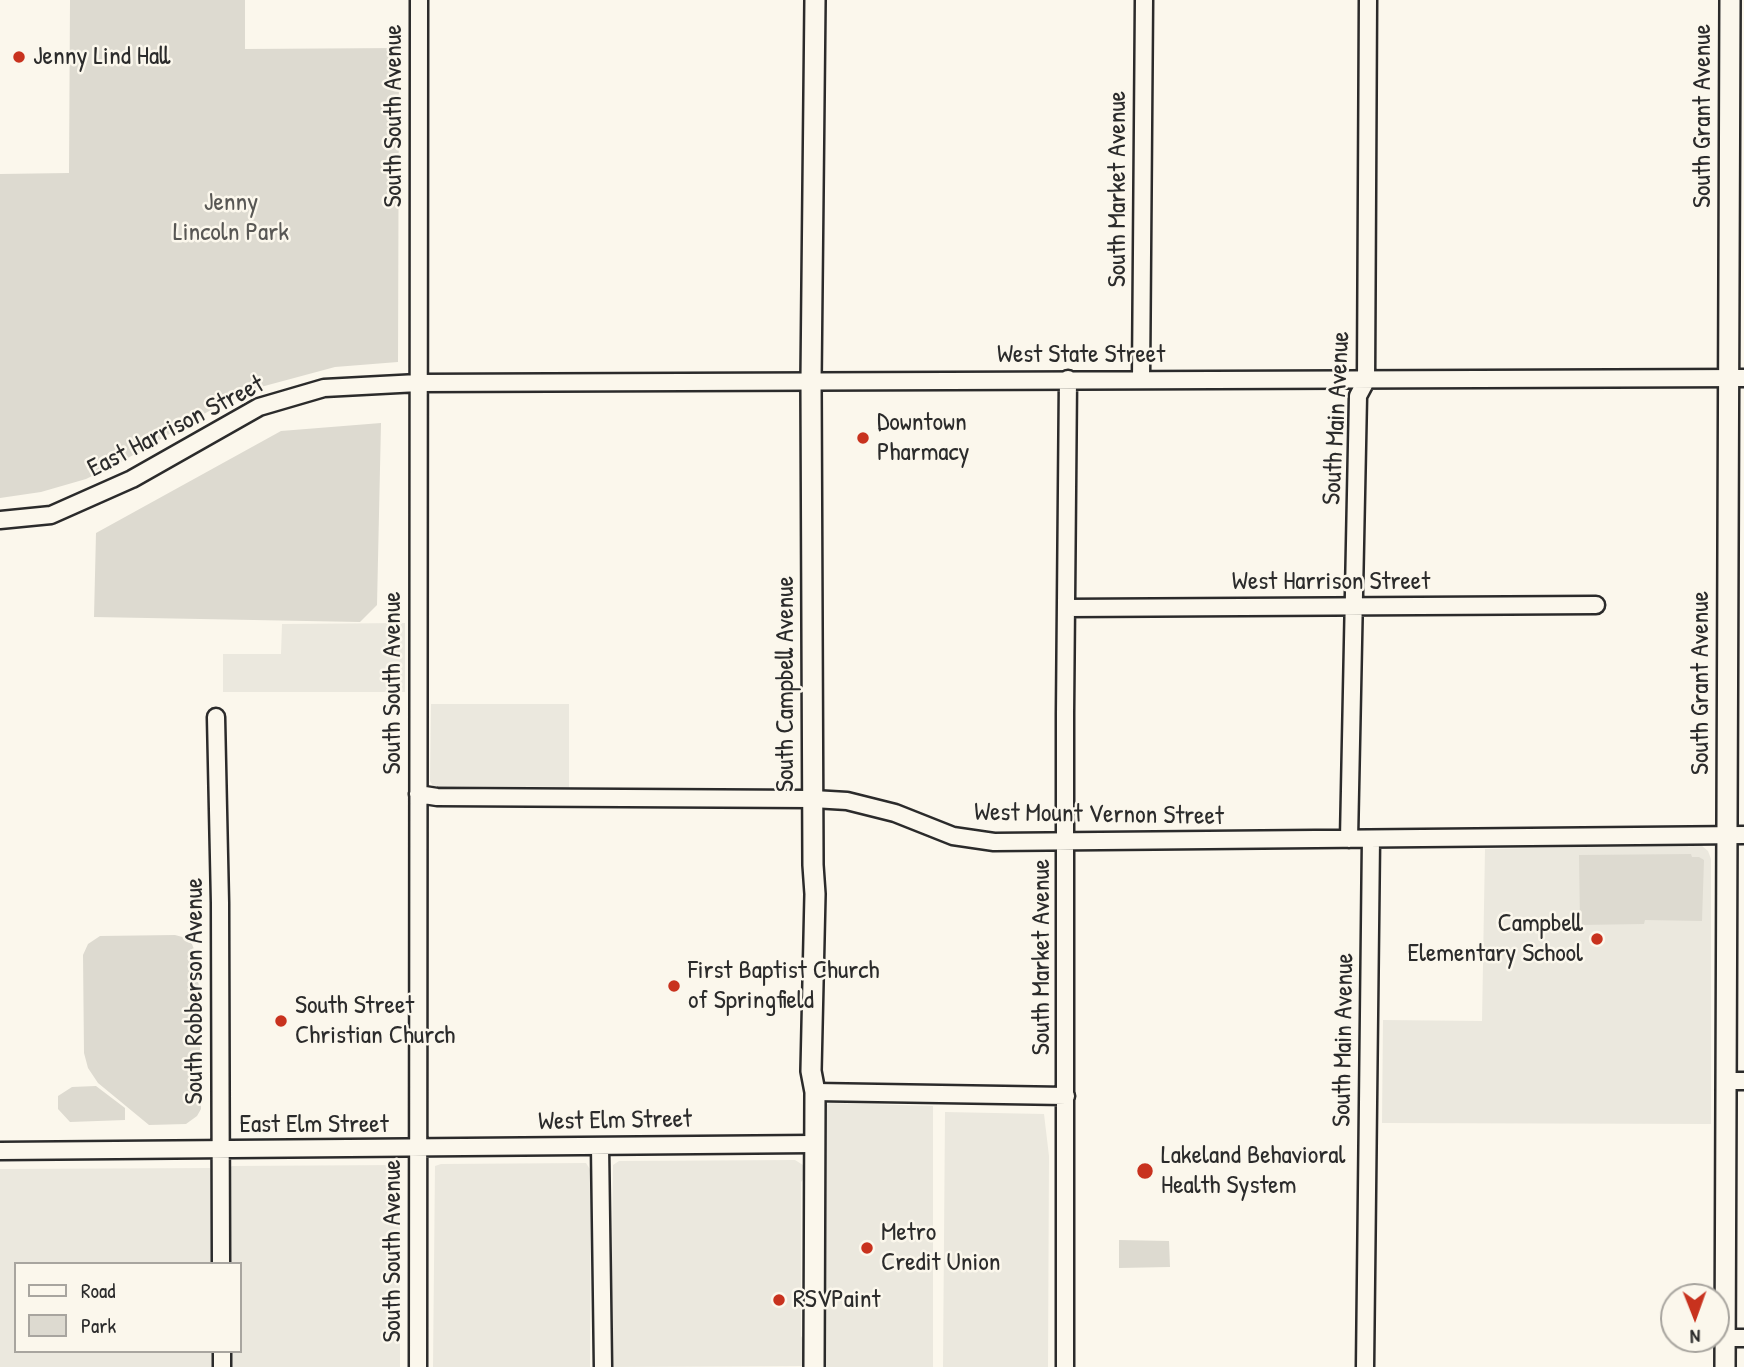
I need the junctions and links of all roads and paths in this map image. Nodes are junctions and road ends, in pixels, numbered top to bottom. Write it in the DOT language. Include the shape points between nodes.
graph roads {
  1 [pos="419,0"];
  2 [pos="815,0"];
  3 [pos="1144,0"];
  4 [pos="1368,0"];
  5 [pos="1730,0"];
  6 [pos="1736,378"];
  7 [pos="1068,379"];
  8 [pos="1141,379"];
  9 [pos="811,381"];
  10 [pos="1366,381"];
  11 [pos="418,383"];
  12 [pos="0,520"];
  13 [pos="1595,605"];
  14 [pos="1354,606"];
  15 [pos="1066,608"];
  16 [pos="216,717"];
  17 [pos="418,794"];
  18 [pos="813,799"];
  19 [pos="1735,836"];
  20 [pos="1349,839"];
  21 [pos="1371,839"];
  22 [pos="1067,843"];
  23 [pos="1735,1081"];
  24 [pos="815,1091"];
  25 [pos="1066,1097"];
  26 [pos="813,1144"];
  27 [pos="600,1146"];
  28 [pos="417,1149"];
  29 [pos="220,1150"];
  30 [pos="0,1151"];
  31 [pos="221,1262"];
  32 [pos="1735,1338"];
  33 [pos="418,1367"];
  34 [pos="603,1367"];
  35 [pos="814,1367"];
  36 [pos="1065,1367"];
  37 [pos="1365,1367"];
  38 [pos="1725,1367"];
  1 -- 11 [label="street, South South Avenue"];
  2 -- 9 [label="main road, South Campbell Avenue"];
  3 -- 8 [label="street, South Market Avenue"];
  4 -- 10 [label="street, South Main Avenue"];
  5 -- 6 [label="main road, South Grant Avenue"];
  6 -- 10 [label="street, West State Street"];
  6 -- 19 [label="main road, South Grant Avenue"];
  7 -- 8 [label="street, West State Street"];
  7 -- 9 [label="street, West State Street"];
  7 -- 15 [label="street, South Market Avenue"];
  8 -- 10 [label="street, West State Street"];
  9 -- 11 [label="street, West State Street"];
  9 -- 18 [label="main road, South Campbell Avenue"];
  10 -- 14 [label="street, South Main Avenue" via="1358,396"];
  11 -- 12 [label="street, East Harrison Street" via="324,388 259,407 95,497 51,516"];
  11 -- 17 [label="street, South South Avenue"];
  13 -- 14 [label="street, West Harrison Street"];
  14 -- 15 [label="street, West Harrison Street"];
  14 -- 20 [label="street, South Main Avenue"];
  15 -- 22 [label="street, South Market Avenue"];
  16 -- 29 [label="street, South Robberson Avenue"];
  17 -- 18 [label="street, West Mount Vernon Street"];
  17 -- 28 [label="street, South South Avenue"];
  18 -- 22 [label="street, West Mount Vernon Street" via="870,806 974,841"];
  18 -- 24 [label="main road, South Campbell Avenue" via="811,1071"];
  19 -- 21 [label="street, West Mount Vernon Street"];
  19 -- 23 [label="main road, South Grant Avenue"];
  20 -- 21 [label="street, West Mount Vernon Street"];
  20 -- 22 [label="street, West Mount Vernon Street"];
  21 -- 37 [label="street, South Main Avenue"];
  22 -- 25 [label="street, South Market Avenue"];
  23 -- 32 [label="main road, South Grant Avenue"];
  24 -- 25 [label="street"];
  24 -- 26 [label="main road, South Campbell Avenue"];
  25 -- 36 [label="street, South Market Avenue"];
  26 -- 27 [label="street, West Elm Street"];
  26 -- 35 [label="main road, South Campbell Avenue"];
  27 -- 28 [label="street, West Elm Street"];
  27 -- 34 [label="street"];
  28 -- 29 [label="street, East Elm Street"];
  28 -- 33 [label="street, South South Avenue"];
  29 -- 30 [label="street, East Elm Street"];
  29 -- 31 [label="street, South Robberson Avenue"];
  32 -- 38 [label="main road, South Grant Avenue"];
}
